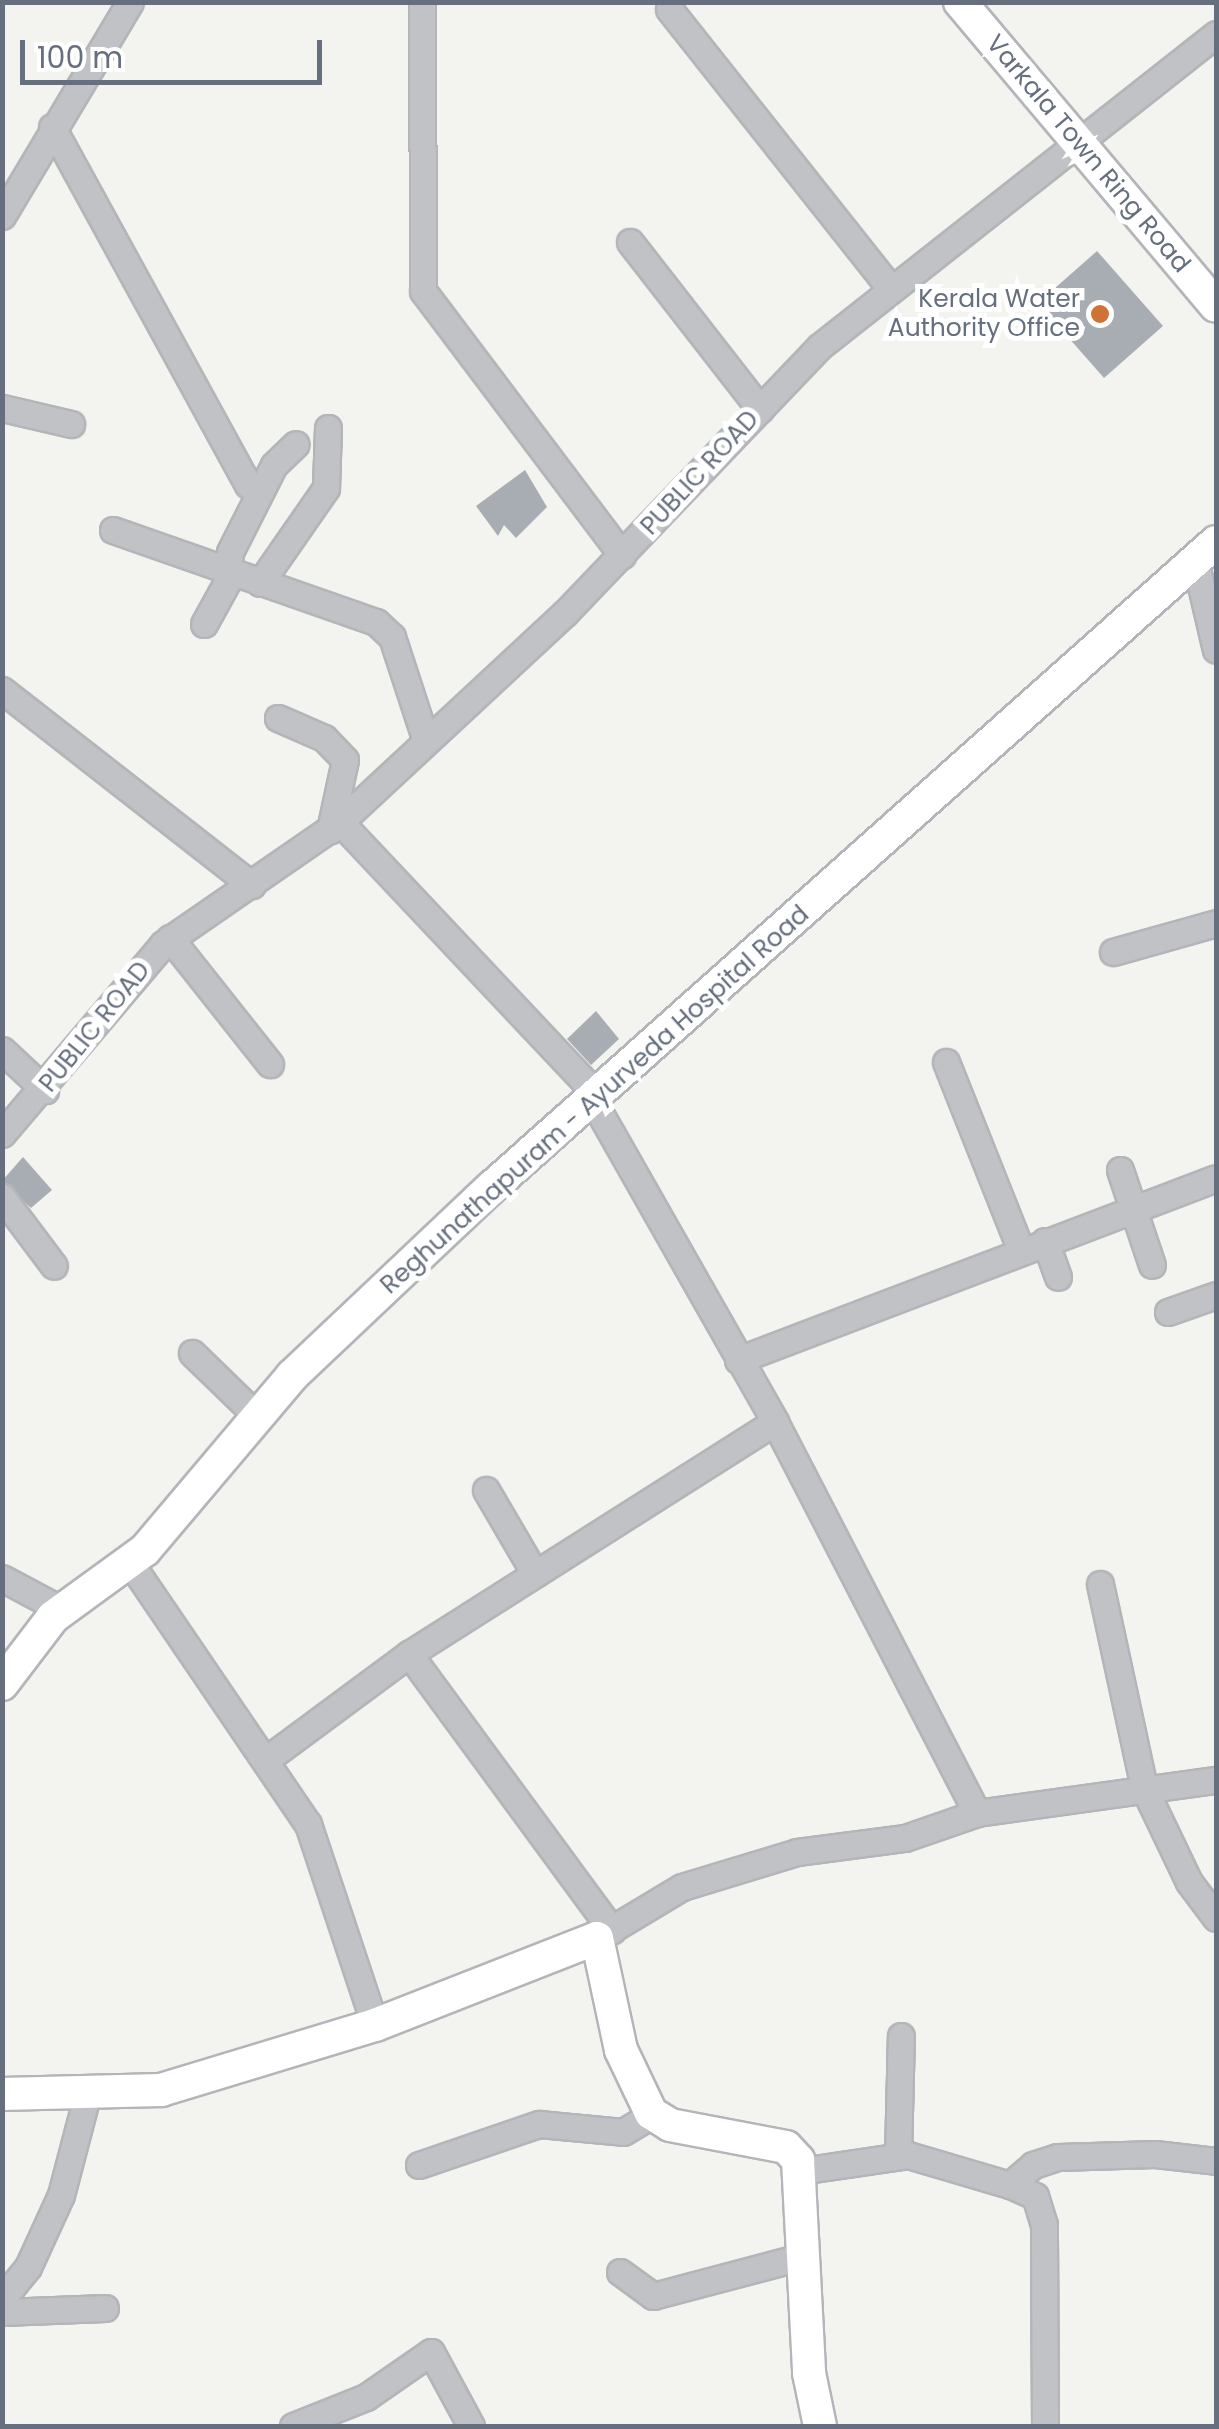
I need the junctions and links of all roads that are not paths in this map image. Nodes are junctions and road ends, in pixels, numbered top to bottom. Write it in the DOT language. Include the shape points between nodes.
graph roads {
  1 [pos="130,2"];
  2 [pos="422,2"];
  3 [pos="960,2"];
  4 [pos="669,9"];
  5 [pos="1216,34"];
  6 [pos="52,127"];
  7 [pos="1076,143"];
  8 [pos="2,216"];
  9 [pos="630,242"];
  10 [pos="889,287"];
  11 [pos="1216,306"];
  12 [pos="2,408"];
  13 [pos="760,409"];
  14 [pos="70,424"];
  15 [pos="328,428"];
  16 [pos="296,444"];
  17 [pos="248,485"];
  18 [pos="113,530"];
  19 [pos="1206,551"];
  20 [pos="622,555"];
  21 [pos="230,572"];
  22 [pos="260,583"];
  23 [pos="204,624"];
  24 [pos="1216,650"];
  25 [pos="2,690"];
  26 [pos="278,718"];
  27 [pos="426,742"];
  28 [pos="335,826"];
  29 [pos="252,885"];
  30 [pos="1216,923"];
  31 [pos="170,938"];
  32 [pos="1113,952"];
  33 [pos="2,1050"];
  34 [pos="946,1062"];
  35 [pos="270,1064"];
  36 [pos="45,1090"];
  37 [pos="596,1099"];
  38 [pos="2,1134"];
  39 [pos="1120,1170"];
  40 [pos="1216,1178"];
  41 [pos="2,1197"];
  42 [pos="1136,1209"];
  43 [pos="1033,1244"];
  44 [pos="1152,1265"];
  45 [pos="54,1266"];
  46 [pos="1058,1277"];
  47 [pos="1216,1295"];
  48 [pos="1168,1312"];
  49 [pos="192,1353"];
  50 [pos="738,1360"];
  51 [pos="256,1416"];
  52 [pos="775,1422"];
  53 [pos="486,1490"];
  54 [pos="129,1561"];
  55 [pos="535,1574"];
  56 [pos="2,1578"];
  57 [pos="1100,1584"];
  58 [pos="62,1610"];
  59 [pos="409,1654"];
  60 [pos="2,1684"];
  61 [pos="266,1759"];
  62 [pos="1216,1780"];
  63 [pos="1144,1788"];
  64 [pos="977,1813"];
  65 [pos="1216,1918"];
  66 [pos="605,1934"];
  67 [pos="375,2025"];
  68 [pos="901,2036"];
  69 [pos="2,2094"];
  70 [pos="87,2096"];
  71 [pos="653,2114"];
  72 [pos="898,2155"];
  73 [pos="1216,2160"];
  74 [pos="418,2165"];
  75 [pos="800,2171"];
  76 [pos="1010,2185"];
  77 [pos="801,2257"];
  78 [pos="620,2272"];
  79 [pos="2,2299"];
  80 [pos="105,2308"];
  81 [pos="2,2312"];
  82 [pos="293,2426"];
  83 [pos="471,2426"];
  84 [pos="820,2426"];
  85 [pos="1045,2426"];
  1 -- 6 [label="street"];
  2 -- 20 [label="street" via="423,291"];
  3 -- 7 [label="main road, Varkala Town Ring Road"];
  4 -- 10 [label="street"];
  5 -- 7 [label="street, PUBLIC ROAD"];
  6 -- 8 [label="street"];
  6 -- 17 [label="street"];
  7 -- 10 [label="street, PUBLIC ROAD"];
  7 -- 11 [label="main road, Varkala Town Ring Road"];
  9 -- 13 [label="street"];
  10 -- 13 [label="street, PUBLIC ROAD"];
  12 -- 14 [label="street"];
  13 -- 20 [label="street, PUBLIC ROAD"];
  15 -- 22 [label="street" via="326,488"];
  16 -- 21 [label="street" via="274,465 230,552"];
  18 -- 21 [label="street"];
  19 -- 24 [label="street"];
  19 -- 37 [label="main road, Reghunathapuram - Ayurveda Hospital Road"];
  20 -- 27 [label="street, PUBLIC ROAD"];
  21 -- 22 [label="street"];
  21 -- 23 [label="street"];
  22 -- 27 [label="street" via="385,629"];
  25 -- 29 [label="street"];
  26 -- 28 [label="street" via="324,738 345,760"];
  27 -- 28 [label="street, PUBLIC ROAD"];
  28 -- 29 [label="street, PUBLIC ROAD"];
  28 -- 37 [label="street"];
  29 -- 31 [label="street, PUBLIC ROAD"];
  30 -- 32 [label="street"];
  31 -- 35 [label="street"];
  31 -- 36 [label="street, PUBLIC ROAD"];
  33 -- 36 [label="street"];
  34 -- 43 [label="street"];
  36 -- 38 [label="street, PUBLIC ROAD"];
  37 -- 50 [label="street"];
  37 -- 51 [label="main road, Reghunathapuram - Ayurveda Hospital Road" via="491,1188"];
  39 -- 42 [label="street"];
  40 -- 42 [label="street"];
  41 -- 45 [label="street"];
  42 -- 43 [label="street"];
  42 -- 44 [label="street"];
  43 -- 46 [label="street"];
  43 -- 50 [label="street"];
  47 -- 48 [label="street"];
  49 -- 51 [label="street"];
  50 -- 52 [label="street"];
  51 -- 54 [label="main road, Reghunathapuram - Ayurveda Hospital Road"];
  52 -- 55 [label="street"];
  52 -- 64 [label="street"];
  53 -- 55 [label="street"];
  54 -- 58 [label="main road, Reghunathapuram - Ayurveda Hospital Road"];
  54 -- 61 [label="street"];
  55 -- 59 [label="street"];
  56 -- 58 [label="street"];
  57 -- 63 [label="street"];
  58 -- 60 [label="main road, Reghunathapuram - Ayurveda Hospital Road"];
  59 -- 61 [label="street"];
  59 -- 66 [label="street"];
  61 -- 67 [label="street" via="321,1852"];
  62 -- 63 [label="street"];
  63 -- 64 [label="street"];
  63 -- 65 [label="street" via="1189,1882"];
  64 -- 66 [label="street" via="905,1838 798,1852 682,1887"];
  66 -- 67 [label="main road"];
  66 -- 71 [label="main road" via="621,2050"];
  67 -- 70 [label="main road" via="160,2090"];
  68 -- 72 [label="street"];
  69 -- 70 [label="main road"];
  70 -- 79 [label="street" via="61,2195 28,2267"];
  71 -- 74 [label="street" via="623,2132 539,2124"];
  71 -- 75 [label="main road" via="670,2125 786,2148"];
  72 -- 75 [label="street"];
  72 -- 76 [label="street"];
  73 -- 76 [label="street" via="1058,2157 1033,2165"];
  75 -- 77 [label="main road"];
  76 -- 85 [label="street" via="1035,2196 1044,2225"];
  77 -- 78 [label="street" via="653,2296"];
  77 -- 84 [label="main road"];
  80 -- 81 [label="street"];
  82 -- 83 [label="street" via="366,2397 428,2352 438,2356"];
}
